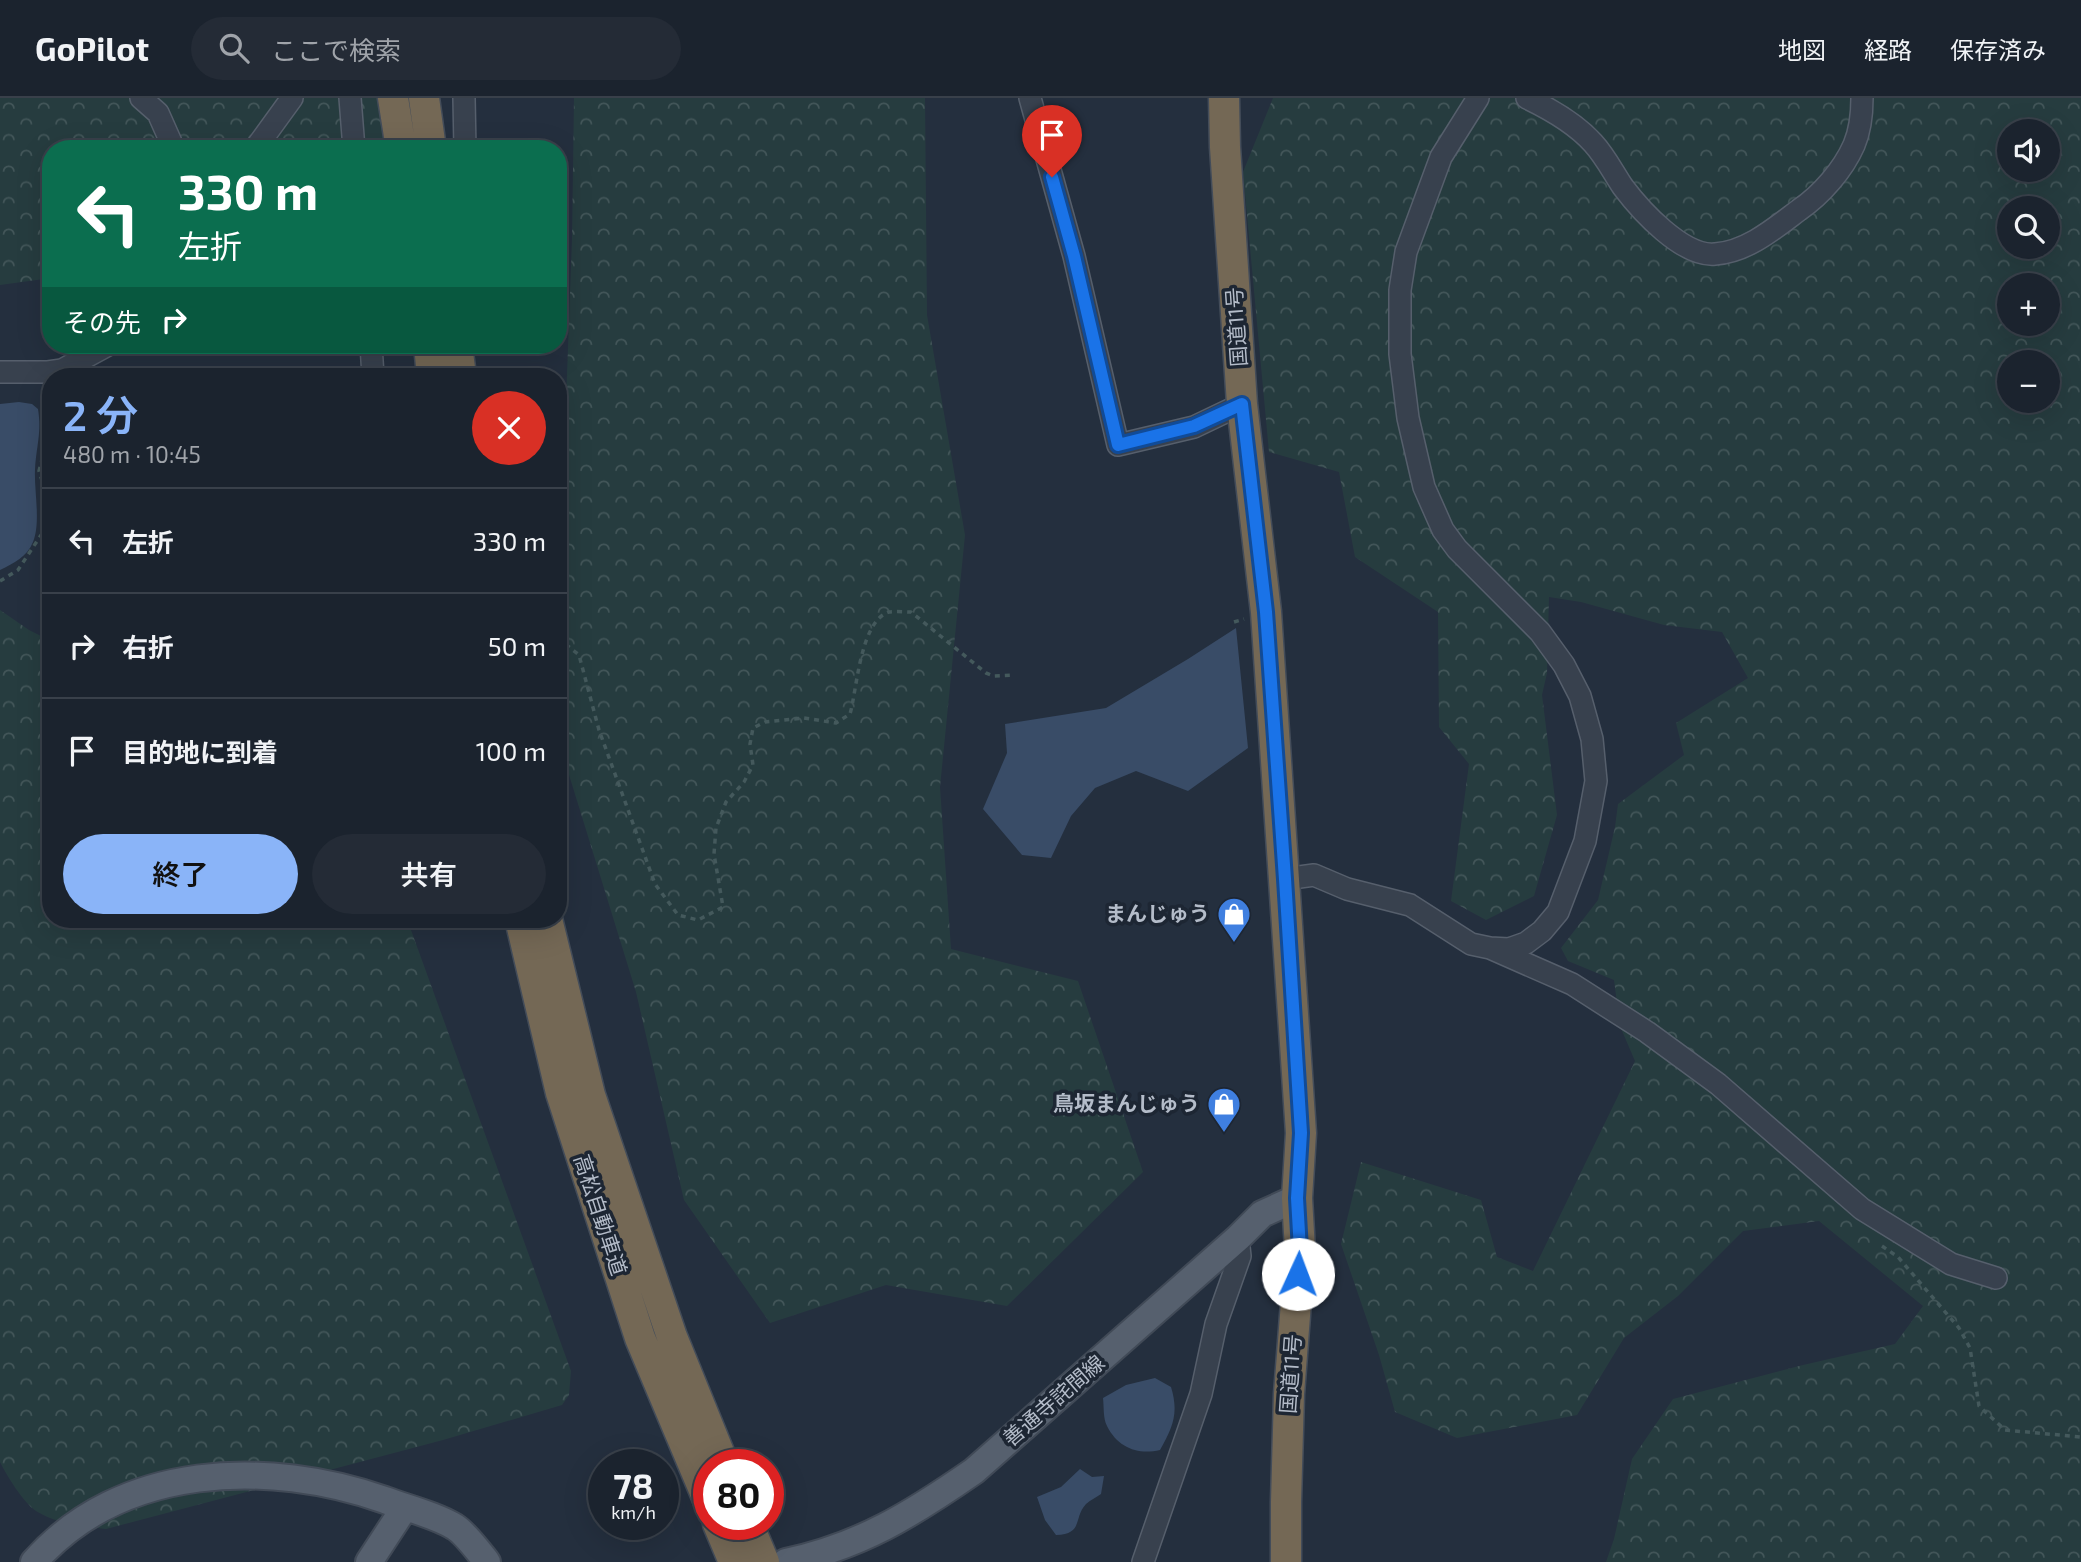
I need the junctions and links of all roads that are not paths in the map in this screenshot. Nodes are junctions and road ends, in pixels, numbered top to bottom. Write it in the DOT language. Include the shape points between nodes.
graph roads {
  1 [pos="141,98"];
  2 [pos="292,98"];
  3 [pos="350,98"];
  4 [pos="393,98"];
  5 [pos="424,98"];
  6 [pos="464,98"];
  7 [pos="1030,98"];
  8 [pos="1224,98"];
  9 [pos="1478,98"];
  10 [pos="1527,98"];
  11 [pos="1862,98"];
  12 [pos="170,140"];
  13 [pos="262,140"];
  14 [pos="353,140"];
  15 [pos="400,140"];
  16 [pos="430,140"];
  17 [pos="465,140"];
  18 [pos="91,354"];
  19 [pos="65,368"];
  20 [pos="0,372"];
  21 [pos="42,372"];
  22 [pos="1242,404"];
  23 [pos="1285,879"];
  24 [pos="522,928"];
  25 [pos="549,928"];
  26 [pos="1490,948"];
  27 [pos="1297,1198"];
  28 [pos="1238,1238"];
  29 [pos="1996,1278"];
  30 [pos="718,1449"];
  31 [pos="693,1464"];
  32 [pos="405,1507"];
  33 [pos="725,1540"];
  34 [pos="755,1540"];
  35 [pos="774,1540"];
  36 [pos="844,1554"];
  37 [pos="793,1560"];
  38 [pos="34,1562"];
  39 [pos="369,1562"];
  40 [pos="487,1562"];
  41 [pos="734,1562"];
  42 [pos="764,1562"];
  43 [pos="1143,1562"];
  44 [pos="1286,1562"];
  1 -- 12 [label="street" via="158,113"];
  2 -- 13 [label="street"];
  3 -- 14 [label="street"];
  4 -- 15 [label="highway"];
  5 -- 16 [label="highway"];
  6 -- 17 [label="street"];
  7 -- 22 [label="street" via="1074,256 1118,445 1194,426"];
  8 -- 22 [label="highway, 国道11号"];
  9 -- 26 [label="street" via="1441,157 1406,252 1399,354 1408,418 1424,487 1443,530 1457,550 1540,632 1564,665 1580,696 1592,739 1596,781 1586,841 1558,912 1526,943 1509,949"];
  10 -- 11 [label="street" via="1592,141 1637,204 1676,242 1698,253 1715,254 1759,238 1805,207 1824,187 1855,143"];
  18 -- 19 [label="street"];
  20 -- 21 [label="street"];
  22 -- 23 [label="highway, 国道11号" via="1266,612"];
  23 -- 26 [label="street" via="1314,874 1347,889 1410,905 1471,944"];
  23 -- 27 [label="highway, 国道11号" via="1301,1133"];
  24 -- 31 [label="highway, 高松自動車道" via="561,1093 640,1338"];
  25 -- 30 [label="highway, 高松自動車道" via="590,1095 672,1337"];
  26 -- 29 [label="street" via="1572,984 1647,1032 1718,1084 1861,1209 1951,1264"];
  27 -- 28 [label="main road, 善通寺詫間線" via="1262,1214"];
  27 -- 44 [label="highway, 国道11号" via="1300,1250 1289,1394"];
  28 -- 36 [label="main road, 善通寺詫間線" via="974,1471"];
  28 -- 43 [label="street" via="1240,1256 1216,1324 1201,1394"];
  32 -- 38 [label="main road" via="326,1484 273,1476 178,1480 104,1507 72,1527"];
  32 -- 39 [label="main road"];
  32 -- 40 [label="main road" via="456,1527"];
  33 -- 41 [label="highway"];
  34 -- 42 [label="highway"];
  35 -- 37 [label="street"];
  36 -- 37 [label="main road, 善通寺詫間線"];
}
